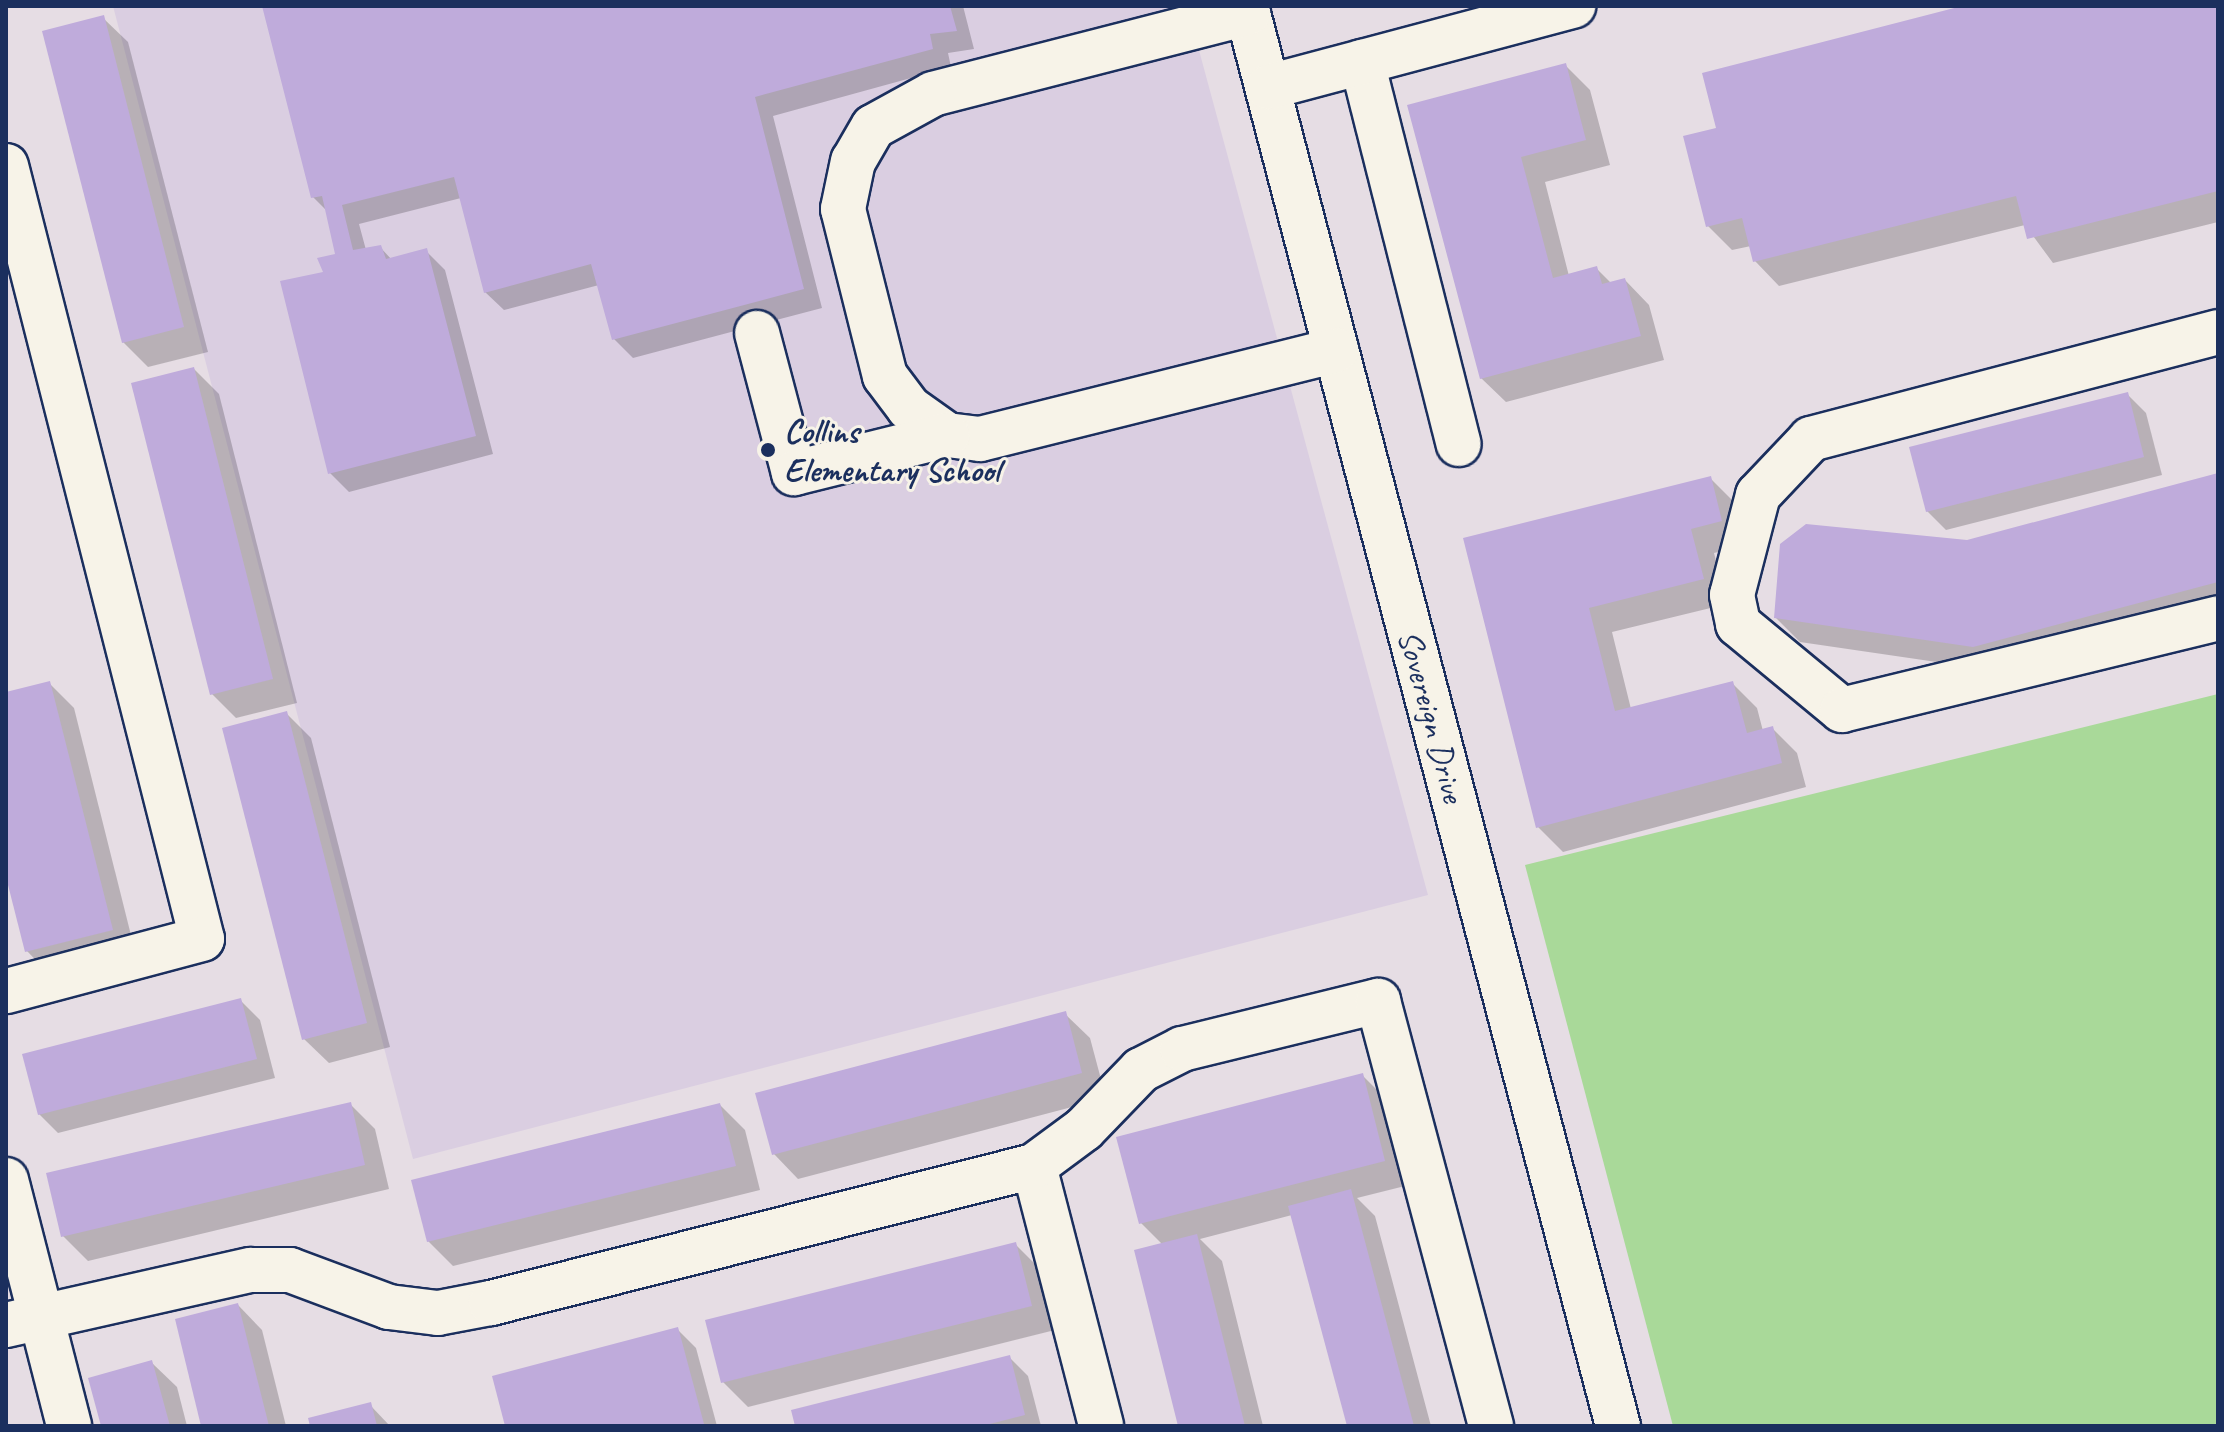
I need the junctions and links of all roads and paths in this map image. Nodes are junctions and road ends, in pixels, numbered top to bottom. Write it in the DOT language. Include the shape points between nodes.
graph roads {
  1 [pos="1573,6"];
  2 [pos="1247,9"];
  3 [pos="1362,62"];
  4 [pos="1268,87"];
  5 [pos="6,166"];
  6 [pos="2218,332"];
  7 [pos="757,333"];
  8 [pos="1336,350"];
  9 [pos="947,435"];
  10 [pos="1459,444"];
  11 [pos="2218,618"];
  12 [pos="6,991"];
  13 [pos="1034,1166"];
  14 [pos="6,1180"];
  15 [pos="24,1322"];
  16 [pos="69,1426"];
  17 [pos="1101,1426"];
  18 [pos="1491,1426"];
  19 [pos="1618,1426"];
  1 -- 3 [label="street"];
  2 -- 4 [label="street, Sovereign Drive"];
  2 -- 9 [label="street" via="933,94 873,127 853,161 843,209 885,376 909,408"];
  3 -- 4 [label="street"];
  3 -- 10 [label="street"];
  4 -- 8 [label="street, Sovereign Drive"];
  5 -- 12 [label="street" via="202,939"];
  6 -- 11 [label="street" via="1811,439 1758,495 1732,595 1738,624 1842,710"];
  7 -- 9 [label="street" via="794,473"];
  8 -- 9 [label="street" via="1000,435"];
  8 -- 19 [label="street, Sovereign Drive"];
  13 -- 15 [label="street" via="438,1313 389,1307 290,1270 251,1270"];
  13 -- 17 [label="street"];
  13 -- 18 [label="street" via="1084,1129 1141,1070 1182,1049 1378,1001"];
  14 -- 15 [label="street"];
  15 -- 16 [label="street"];
}
